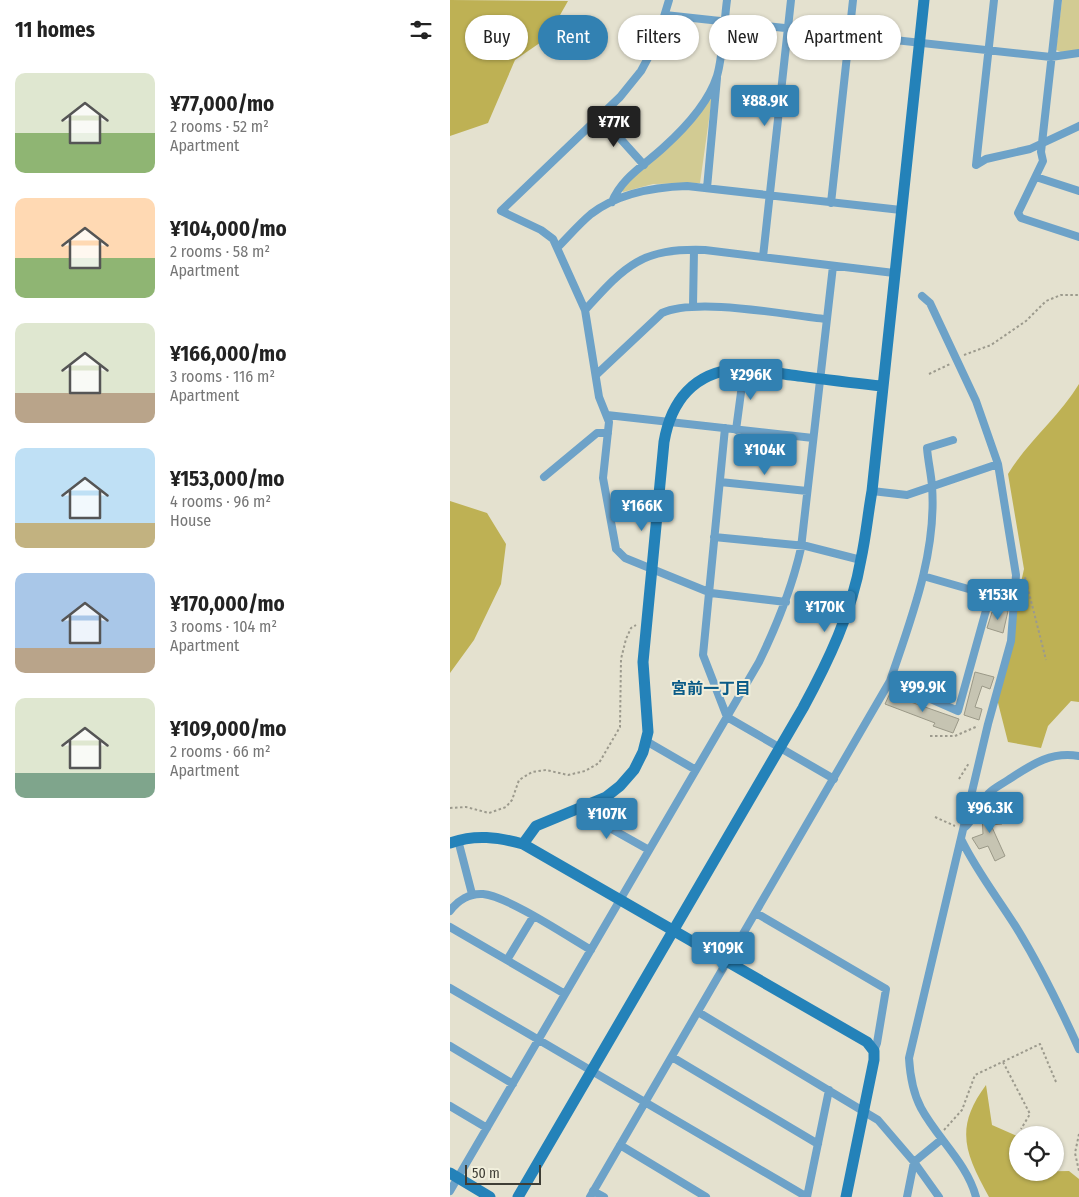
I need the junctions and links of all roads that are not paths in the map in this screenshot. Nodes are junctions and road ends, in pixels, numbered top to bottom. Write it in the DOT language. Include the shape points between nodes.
graph roads {
  1 [pos="668,0"];
  2 [pos="727,0"];
  3 [pos="790,0"];
  4 [pos="853,0"];
  5 [pos="924,0"];
  6 [pos="994,0"];
  7 [pos="1058,0"];
  8 [pos="665,15"];
  9 [pos="725,15"];
  10 [pos="789,15"];
  11 [pos="851,15"];
  12 [pos="787,37"];
  13 [pos="901,41"];
  14 [pos="919,43"];
  15 [pos="988,50"];
  16 [pos="1079,53"];
  17 [pos="1051,57"];
  18 [pos="647,60"];
  19 [pos="719,60"];
  20 [pos="846,60"];
  21 [pos="717,76"];
  22 [pos="600,116"];
  23 [pos="1079,126"];
  24 [pos="1043,142"];
  25 [pos="644,165"];
  26 [pos="1036,177"];
  27 [pos="708,188"];
  28 [pos="1079,191"];
  29 [pos="770,196"];
  30 [pos="612,202"];
  31 [pos="831,203"];
  32 [pos="901,210"];
  33 [pos="1079,237"];
  34 [pos="558,247"];
  35 [pos="694,250"];
  36 [pos="763,257"];
  37 [pos="832,266"];
  38 [pos="894,273"];
  39 [pos="922,296"];
  40 [pos="693,306"];
  41 [pos="585,310"];
  42 [pos="826,319"];
  43 [pos="744,370"];
  44 [pos="596,375"];
  45 [pos="820,379"];
  46 [pos="882,386"];
  47 [pos="607,415"];
  48 [pos="668,422"];
  49 [pos="725,428"];
  50 [pos="736,430"];
  51 [pos="608,434"];
  52 [pos="813,438"];
  53 [pos="953,440"];
  54 [pos="998,464"];
  55 [pos="544,477"];
  56 [pos="720,482"];
  57 [pos="932,487"];
  58 [pos="872,491"];
  59 [pos="807,492"];
  60 [pos="714,537"];
  61 [pos="801,546"];
  62 [pos="861,560"];
  63 [pos="652,569"];
  64 [pos="923,576"];
  65 [pos="709,593"];
  66 [pos="990,596"];
  67 [pos="786,602"];
  68 [pos="1014,602"];
  69 [pos="890,681"];
  70 [pos="727,717"];
  71 [pos="646,741"];
  72 [pos="780,748"];
  73 [pos="1079,756"];
  74 [pos="696,770"];
  75 [pos="834,779"];
  76 [pos="576,809"];
  77 [pos="964,829"];
  78 [pos="961,839"];
  79 [pos="454,841"];
  80 [pos="523,844"];
  81 [pos="649,850"];
  82 [pos="472,894"];
  83 [pos="620,899"];
  84 [pos="450,911"];
  85 [pos="756,913"];
  86 [pos="533,917"];
  87 [pos="450,926"];
  88 [pos="673,930"];
  89 [pos="591,950"];
  90 [pos="507,960"];
  91 [pos="728,961"];
  92 [pos="450,988"];
  93 [pos="565,994"];
  94 [pos="698,1012"];
  95 [pos="538,1040"];
  96 [pos="450,1046"];
  97 [pos="1079,1049"];
  98 [pos="874,1051"];
  99 [pos="672,1057"];
  100 [pos="591,1071"];
  101 [pos="513,1084"];
  102 [pos="828,1090"];
  103 [pos="645,1102"];
  104 [pos="450,1106"];
  105 [pos="864,1110"];
  106 [pos="487,1128"];
  107 [pos="940,1137"];
  108 [pos="818,1144"];
  109 [pos="620,1145"];
  110 [pos="914,1162"];
  111 [pos="454,1176"];
  112 [pos="450,1191"];
  113 [pos="592,1194"];
  114 [pos="490,1197"];
  115 [pos="518,1197"];
  116 [pos="604,1197"];
  117 [pos="706,1197"];
  118 [pos="807,1197"];
  119 [pos="846,1197"];
  120 [pos="907,1197"];
  121 [pos="939,1197"];
  122 [pos="976,1197"];
  1 -- 8 [label="street"];
  2 -- 9 [label="street"];
  3 -- 10 [label="street"];
  4 -- 11 [label="street"];
  5 -- 14 [label="street"];
  6 -- 15 [label="street"];
  7 -- 17 [label="street"];
  12 -- 29 [label="street"];
  13 -- 14 [label="street"];
  14 -- 15 [label="street"];
  14 -- 32 [label="street"];
  15 -- 17 [label="street"];
  15 -- 24 [label="street" via="976,165"];
  16 -- 17 [label="street"];
  17 -- 24 [label="street"];
  18 -- 22 [label="street" via="620,97"];
  19 -- 21 [label="street"];
  20 -- 31 [label="street"];
  21 -- 25 [label="street" via="691,120"];
  21 -- 27 [label="street"];
  22 -- 25 [label="street"];
  22 -- 34 [label="street" via="501,211 542,230"];
  23 -- 24 [label="street"];
  24 -- 26 [label="street" via="1043,161"];
  25 -- 30 [label="street" via="617,188"];
  26 -- 28 [label="street"];
  26 -- 33 [label="street" via="1018,213 1021,218"];
  27 -- 29 [label="street"];
  27 -- 30 [label="street" via="667,187"];
  29 -- 31 [label="street"];
  29 -- 36 [label="street"];
  30 -- 34 [label="street" via="592,214"];
  31 -- 32 [label="street"];
  32 -- 38 [label="street"];
  34 -- 41 [label="street"];
  35 -- 36 [label="street"];
  35 -- 40 [label="street"];
  35 -- 41 [label="street" via="658,253 638,259"];
  36 -- 37 [label="street"];
  37 -- 38 [label="street"];
  37 -- 42 [label="street"];
  38 -- 46 [label="street"];
  39 -- 54 [label="street" via="930,303 976,401"];
  40 -- 42 [label="street"];
  40 -- 44 [label="street" via="662,313"];
  41 -- 44 [label="street"];
  42 -- 45 [label="street"];
  43 -- 45 [label="street"];
  43 -- 48 [label="street" via="723,372 696,384 678,401"];
  43 -- 50 [label="street"];
  44 -- 47 [label="street" via="599,397"];
  45 -- 46 [label="street"];
  45 -- 52 [label="street"];
  46 -- 58 [label="street"];
  47 -- 48 [label="street"];
  47 -- 51 [label="street"];
  48 -- 49 [label="street"];
  48 -- 63 [label="street"];
  49 -- 50 [label="street"];
  49 -- 56 [label="street"];
  50 -- 52 [label="street"];
  51 -- 55 [label="street" via="597,433"];
  51 -- 63 [label="street" via="603,478 616,549 625,558"];
  52 -- 59 [label="street"];
  53 -- 57 [label="street" via="926,448"];
  54 -- 57 [label="street"];
  54 -- 68 [label="street" via="1014,555"];
  56 -- 59 [label="street"];
  56 -- 60 [label="street"];
  57 -- 58 [label="street" via="907,495"];
  57 -- 64 [label="street"];
  58 -- 62 [label="street"];
  59 -- 61 [label="street"];
  60 -- 61 [label="street"];
  60 -- 65 [label="street"];
  61 -- 62 [label="street"];
  61 -- 67 [label="street"];
  62 -- 72 [label="street" via="826,666"];
  63 -- 65 [label="street"];
  63 -- 71 [label="street" via="643,669"];
  64 -- 66 [label="street"];
  64 -- 69 [label="street"];
  65 -- 67 [label="street"];
  65 -- 70 [label="street" via="702,654"];
  66 -- 68 [label="street"];
  66 -- 69 [label="street" via="958,711"];
  67 -- 70 [label="street" via="759,662"];
  68 -- 77 [label="street" via="1011,641"];
  69 -- 75 [label="street"];
  70 -- 72 [label="street"];
  70 -- 74 [label="street"];
  71 -- 74 [label="street"];
  71 -- 76 [label="street" via="634,770 620,786 606,797"];
  72 -- 75 [label="street"];
  72 -- 88 [label="street"];
  73 -- 77 [label="street" via="1067,754 1039,760 989,792 972,822"];
  74 -- 81 [label="street"];
  75 -- 85 [label="street"];
  76 -- 80 [label="street" via="536,826"];
  76 -- 81 [label="street"];
  77 -- 78 [label="street"];
  78 -- 97 [label="street" via="1052,990"];
  78 -- 107 [label="street" via="909,1058 920,1107"];
  79 -- 80 [label="street" via="491,837"];
  79 -- 82 [label="street"];
  80 -- 83 [label="street"];
  81 -- 83 [label="street"];
  82 -- 84 [label="street"];
  82 -- 86 [label="street" via="493,895"];
  83 -- 88 [label="street"];
  83 -- 89 [label="street"];
  85 -- 91 [label="street"];
  85 -- 98 [label="street" via="886,989"];
  86 -- 89 [label="street"];
  86 -- 90 [label="street"];
  87 -- 90 [label="street"];
  88 -- 91 [label="street"];
  88 -- 100 [label="street"];
  89 -- 93 [label="street"];
  90 -- 93 [label="street"];
  91 -- 94 [label="street"];
  91 -- 98 [label="street" via="867,1042"];
  92 -- 95 [label="street"];
  93 -- 95 [label="street"];
  94 -- 99 [label="street"];
  94 -- 102 [label="street"];
  95 -- 100 [label="street"];
  95 -- 101 [label="street"];
  96 -- 101 [label="street"];
  98 -- 105 [label="street"];
  99 -- 103 [label="street"];
  99 -- 108 [label="street"];
  100 -- 103 [label="street"];
  100 -- 115 [label="street"];
  101 -- 106 [label="street"];
  102 -- 105 [label="street"];
  102 -- 108 [label="street"];
  103 -- 109 [label="street"];
  103 -- 118 [label="street"];
  104 -- 106 [label="street"];
  105 -- 110 [label="street" via="878,1120"];
  105 -- 119 [label="street"];
  106 -- 111 [label="street"];
  107 -- 110 [label="street"];
  107 -- 122 [label="street" via="972,1181"];
  108 -- 118 [label="street"];
  109 -- 113 [label="street"];
  109 -- 117 [label="street"];
  110 -- 120 [label="street"];
  110 -- 121 [label="street"];
  111 -- 112 [label="street"];
  111 -- 114 [label="street"];
  113 -- 116 [label="street"];
}
